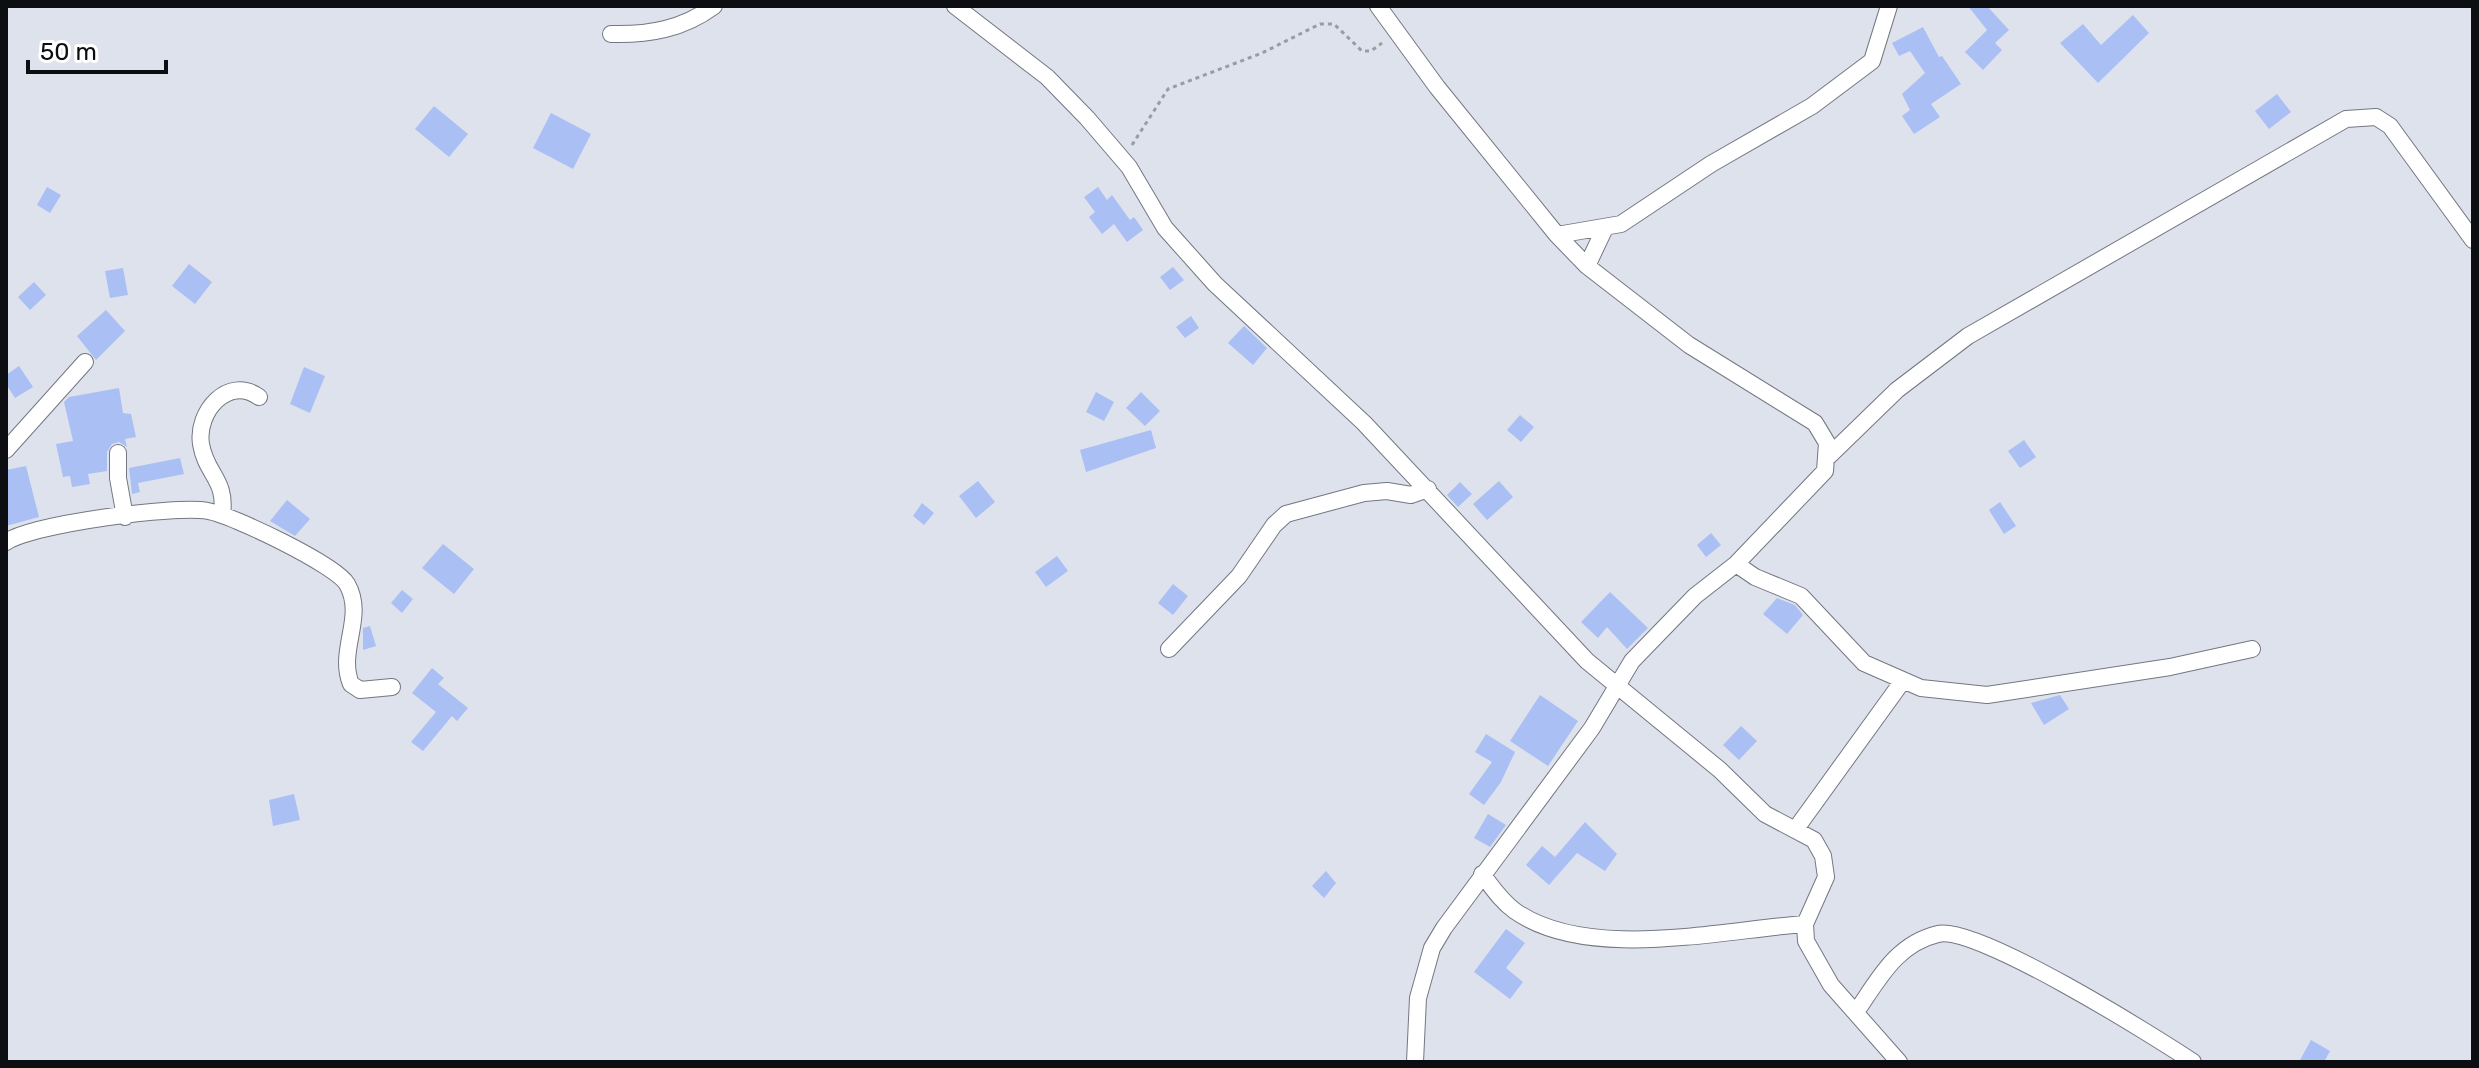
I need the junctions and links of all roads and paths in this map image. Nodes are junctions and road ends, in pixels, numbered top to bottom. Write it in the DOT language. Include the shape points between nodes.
graph roads {
  1 [pos="714,6"];
  2 [pos="955,6"];
  3 [pos="1378,6"];
  4 [pos="1889,6"];
  5 [pos="1397,33"];
  6 [pos="611,34"];
  7 [pos="1122,157"];
  8 [pos="1604,230"];
  9 [pos="1557,235"];
  10 [pos="2473,240"];
  11 [pos="1587,266"];
  12 [pos="85,362"];
  13 [pos="259,397"];
  14 [pos="6,450"];
  15 [pos="118,453"];
  16 [pos="1829,456"];
  17 [pos="1428,489"];
  18 [pos="222,515"];
  19 [pos="125,517"];
  20 [pos="7,539"];
  21 [pos="1736,564"];
  22 [pos="1169,649"];
  23 [pos="2252,649"];
  24 [pos="1902,682"];
  25 [pos="392,687"];
  26 [pos="1616,687"];
  27 [pos="1795,830"];
  28 [pos="1482,874"];
  29 [pos="1805,924"];
  30 [pos="1856,1012"];
  31 [pos="1415,1062"];
  32 [pos="1899,1062"];
  33 [pos="2193,1062"];
  1 -- 6 [label="street" via="672,28 645,35"];
  2 -- 7 [label="street" via="1047,77"];
  3 -- 5 [label="street"];
  4 -- 8 [label="street" via="1879,46 1867,66 1812,106"];
  5 -- 7 [label="path" via="1366,52 1334,24 1320,24 1168,89"];
  5 -- 9 [label="street"];
  7 -- 17 [label="street" via="1165,228 1215,284"];
  8 -- 9 [label="street"];
  8 -- 11 [label="street"];
  9 -- 11 [label="street"];
  10 -- 16 [label="street" via="2390,126 2376,117 2346,119 1968,336 1897,390"];
  11 -- 16 [label="street" via="1689,345 1815,423"];
  12 -- 14 [label="street"];
  13 -- 18 [label="street" via="243,389 230,390 213,404 201,428 202,449 224,491"];
  15 -- 19 [label="street"];
  16 -- 21 [label="street" via="1811,488"];
  17 -- 22 [label="street" via="1411,495 1364,493 1286,514 1239,576"];
  17 -- 26 [label="street"];
  18 -- 19 [label="street" via="194,510"];
  18 -- 25 [label="street" via="341,575 354,606 347,650 351,684 360,690"];
  19 -- 20 [label="street" via="35,529"];
  21 -- 24 [label="street" via="1801,596 1864,663"];
  21 -- 26 [label="street" via="1661,628"];
  23 -- 24 [label="street" via="1987,695"];
  24 -- 27 [label="street"];
  26 -- 27 [label="street" via="1720,770 1765,814"];
  26 -- 28 [label="street" via="1560,773"];
  27 -- 29 [label="street" via="1814,840 1826,871"];
  28 -- 29 [label="street" via="1513,910 1570,933 1652,941"];
  28 -- 31 [label="street" via="1429,958 1418,998"];
  29 -- 30 [label="street" via="1815,961"];
  30 -- 32 [label="street"];
  30 -- 33 [label="street" via="1892,960 1909,946 1941,933 1958,933 2043,974"];
}
